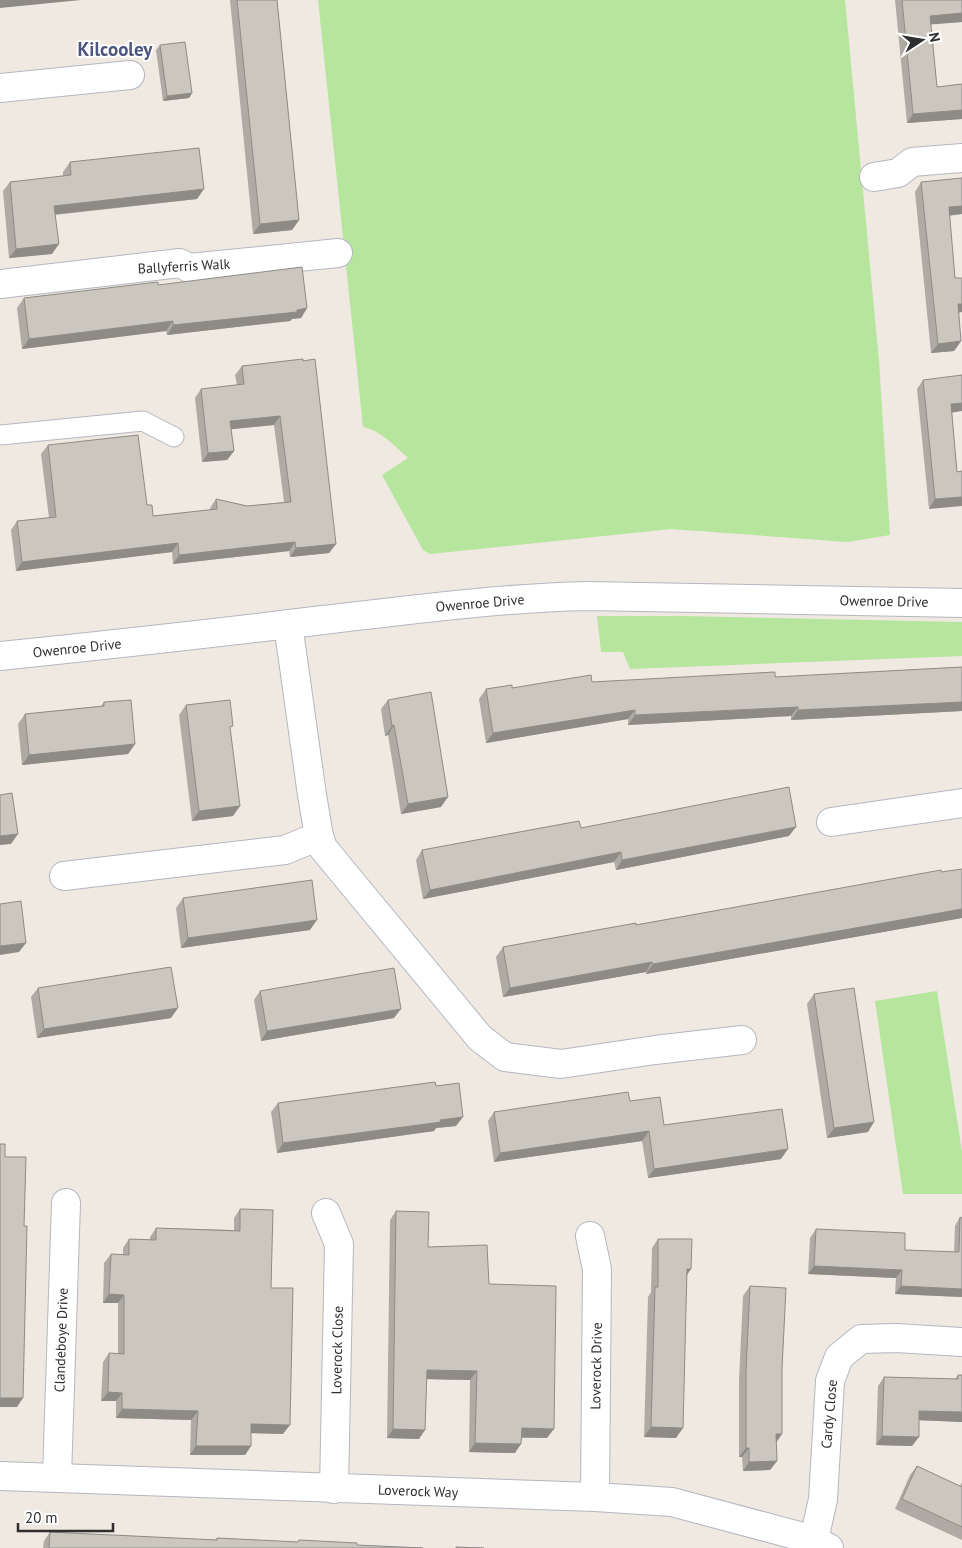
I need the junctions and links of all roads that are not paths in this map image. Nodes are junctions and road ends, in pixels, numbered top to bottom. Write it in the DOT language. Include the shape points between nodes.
graph roads {
  1 [pos="130,75"];
  2 [pos="0,88"];
  3 [pos="962,158"];
  4 [pos="874,177"];
  5 [pos="338,253"];
  6 [pos="0,284"];
  7 [pos="0,435"];
  8 [pos="174,437"];
  9 [pos="962,603"];
  10 [pos="288,624"];
  11 [pos="0,656"];
  12 [pos="962,803"];
  13 [pos="831,822"];
  14 [pos="319,836"];
  15 [pos="64,876"];
  16 [pos="742,1040"];
  17 [pos="66,1203"];
  18 [pos="326,1213"];
  19 [pos="590,1236"];
  20 [pos="962,1342"];
  21 [pos="0,1476"];
  22 [pos="56,1477"];
  23 [pos="334,1488"];
  24 [pos="595,1497"];
  25 [pos="821,1544"];
  1 -- 2 [label="street"];
  3 -- 4 [label="street" via="912,162 898,173"];
  5 -- 6 [label="street, Ballyferris Walk" via="189,268 180,263"];
  7 -- 8 [label="lane" via="142,421"];
  9 -- 10 [label="street, Owenroe Drive" via="550,597"];
  10 -- 11 [label="street, Owenroe Drive"];
  10 -- 14 [label="street"];
  12 -- 13 [label="street"];
  14 -- 15 [label="street" via="285,850"];
  14 -- 16 [label="street" via="323,848 480,1038 506,1057 561,1064"];
  17 -- 22 [label="street, Clandeboye Drive"];
  18 -- 23 [label="street, Loverock Close" via="338,1244"];
  19 -- 24 [label="street, Loverock Drive" via="597,1269"];
  20 -- 25 [label="street, Cardy Close" via="861,1339 839,1356 830,1381"];
  21 -- 22 [label="street, Loverock Way"];
  22 -- 23 [label="street, Loverock Way"];
  23 -- 24 [label="street, Loverock Way"];
  24 -- 25 [label="street, Loverock Way" via="672,1502"];
}
